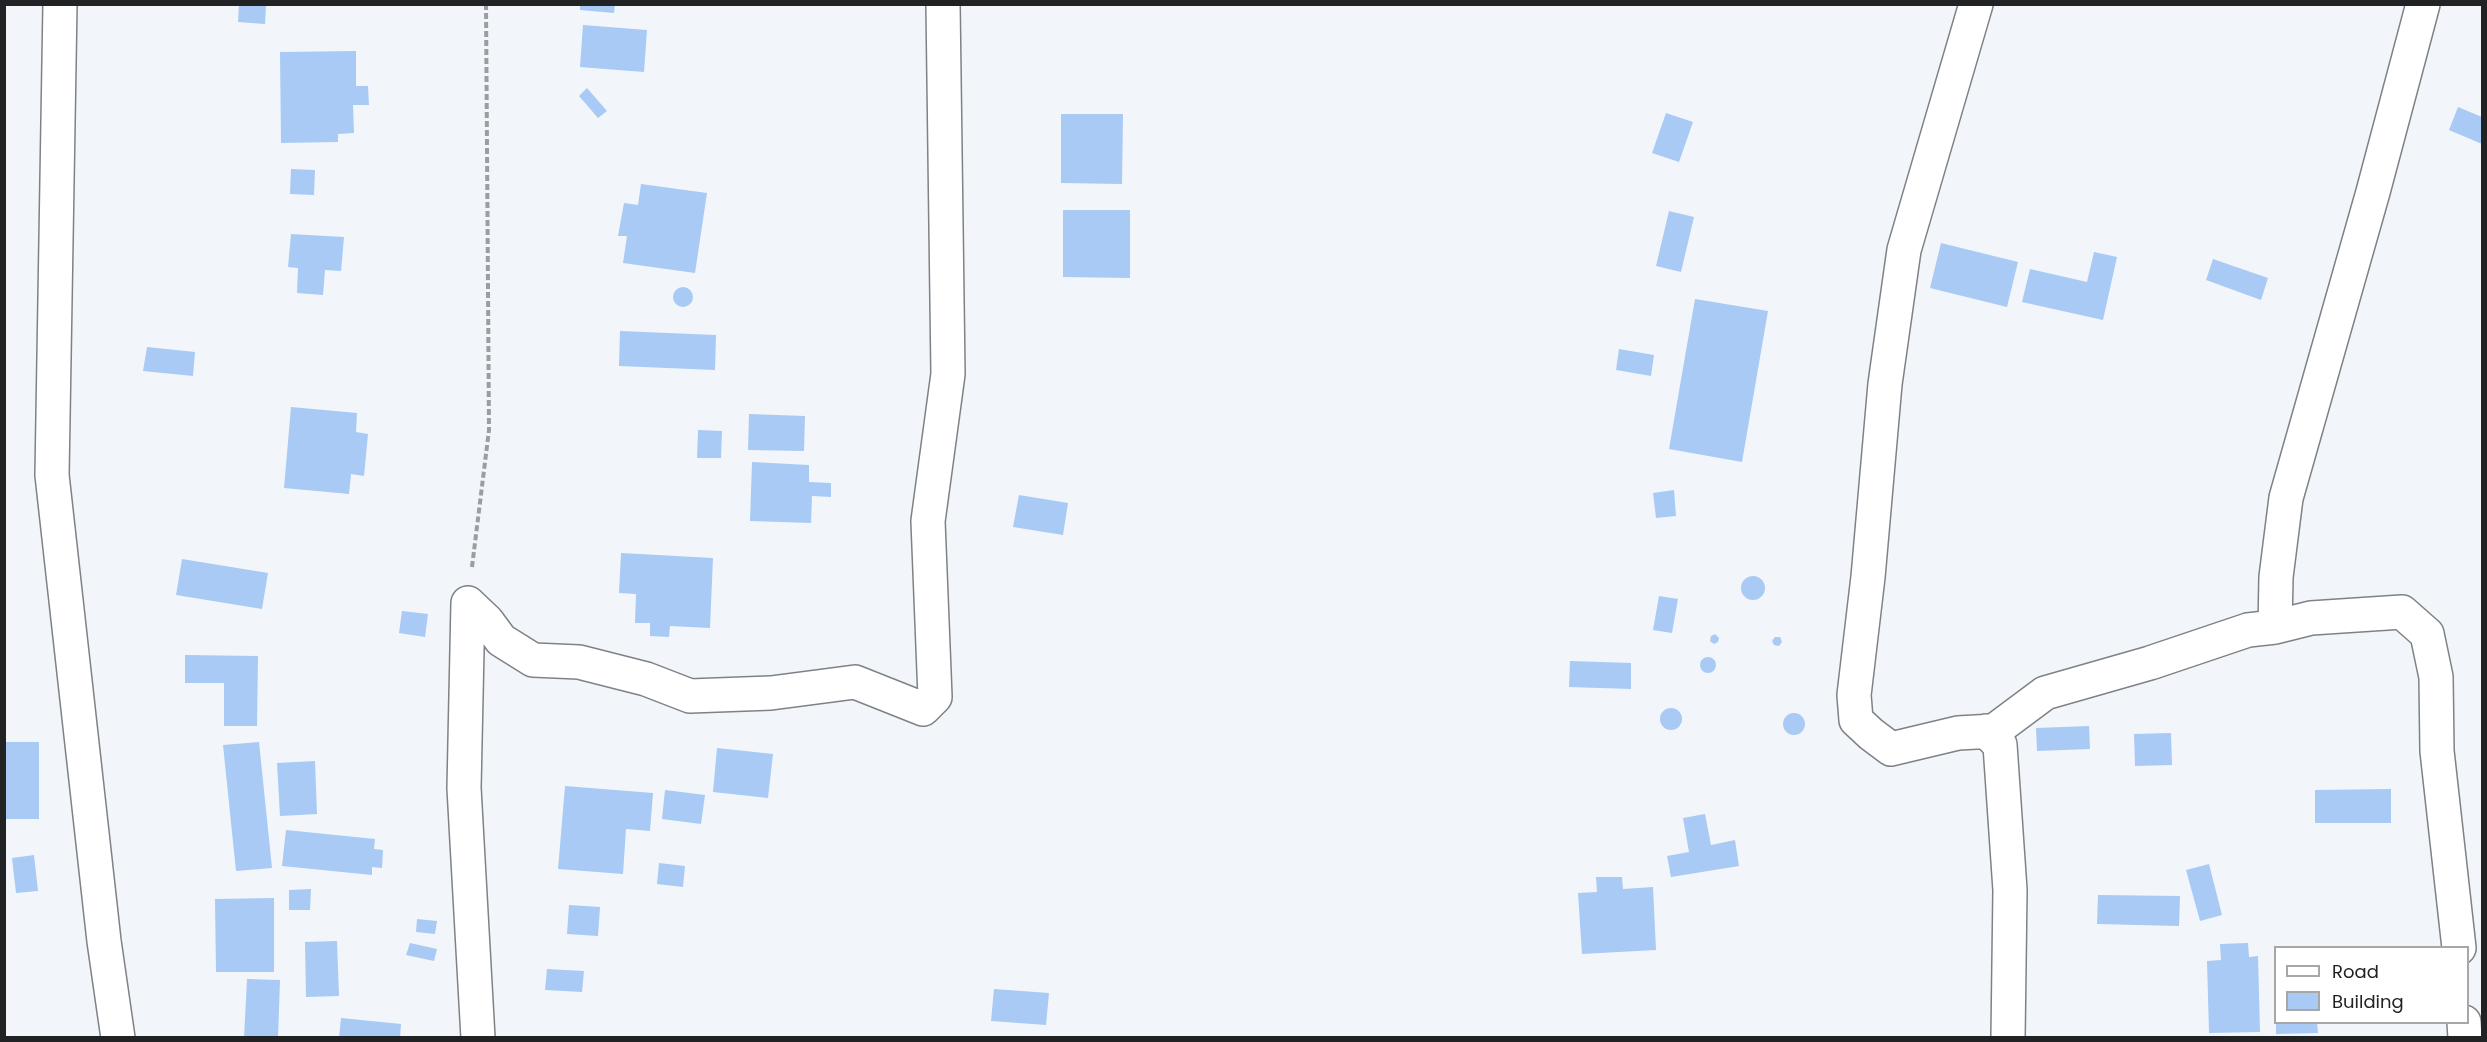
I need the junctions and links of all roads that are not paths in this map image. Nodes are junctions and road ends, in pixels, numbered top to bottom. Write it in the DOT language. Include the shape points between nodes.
graph roads {
  1 [pos="60,4"];
  2 [pos="943,4"];
  3 [pos="1976,4"];
  4 [pos="2423,4"];
  5 [pos="2277,585"];
  6 [pos="2311,618"];
  7 [pos="2275,627"];
  8 [pos="1986,731"];
  9 [pos="2459,946"];
  10 [pos="118,1038"];
  11 [pos="478,1038"];
  12 [pos="2008,1038"];
  1 -- 10 [label="street" via="52,475"];
  2 -- 11 [label="street" via="948,374 928,521 935,697 923,709 855,682 771,693 690,696 646,679 579,662 533,660 501,640 468,603 464,788"];
  3 -- 8 [label="street" via="1904,250 1885,384 1854,695 1857,720 1891,749 1958,733"];
  4 -- 5 [label="street" via="2286,498"];
  5 -- 6 [label="street"];
  5 -- 7 [label="street"];
  6 -- 7 [label="street"];
  6 -- 9 [label="street" via="2402,612 2427,634 2436,677 2437,751"];
  7 -- 8 [label="street" via="2248,630 2045,693 1995,731"];
  8 -- 12 [label="street" via="2000,745 2001,756 2010,890"];
}
